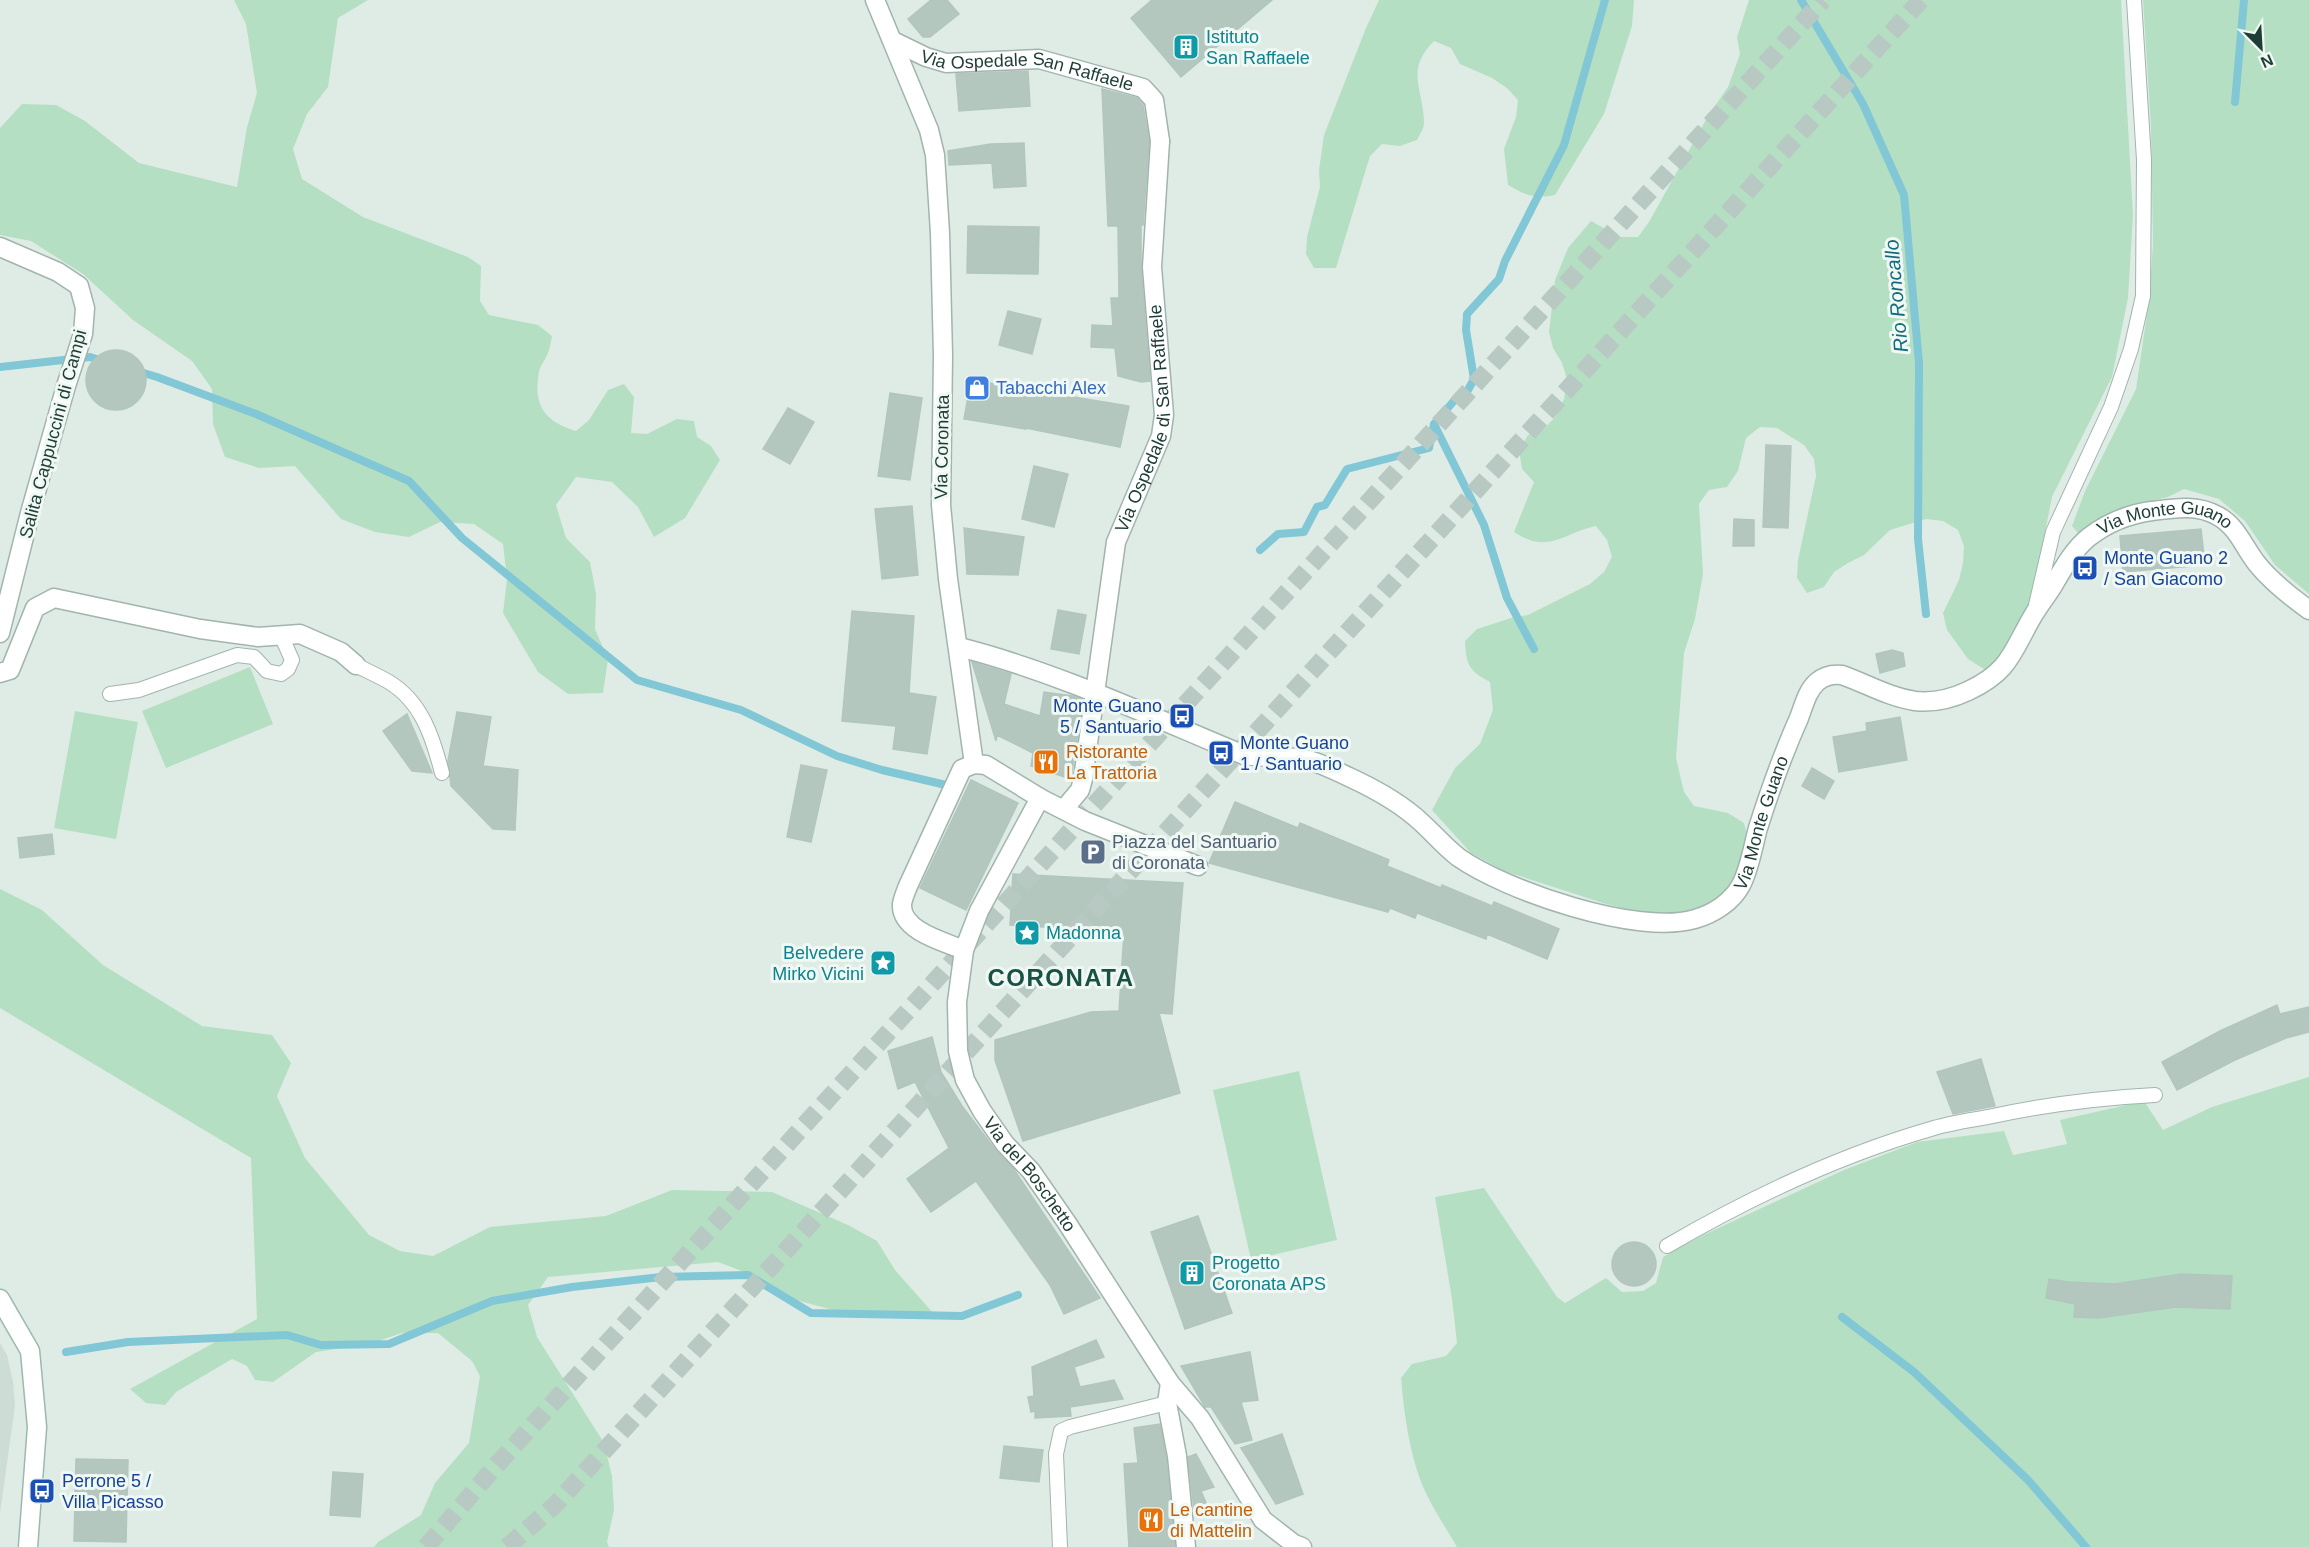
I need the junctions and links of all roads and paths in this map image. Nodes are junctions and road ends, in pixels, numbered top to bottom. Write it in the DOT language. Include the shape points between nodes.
graph roads {
  1 [pos="874,0"];
  2 [pos="2134,0"];
  3 [pos="893,41"];
  4 [pos="1160,141"];
  5 [pos="0,247"];
  6 [pos="2309,610"];
  7 [pos="2034,615"];
  8 [pos="0,633"];
  9 [pos="281,635"];
  10 [pos="958,647"];
  11 [pos="356,665"];
  12 [pos="0,673"];
  13 [pos="1095,692"];
  14 [pos="110,693"];
  15 [pos="974,764"];
  16 [pos="442,773"];
  17 [pos="1040,798"];
  18 [pos="1064,809"];
  19 [pos="1198,866"];
  20 [pos="964,950"];
  21 [pos="2155,1095"];
  22 [pos="1667,1246"];
  23 [pos="0,1299"];
  24 [pos="1170,1383"];
  25 [pos="1167,1403"];
  26 [pos="28,1547"];
  27 [pos="1060,1547"];
  28 [pos="1186,1547"];
  29 [pos="1302,1547"];
  1 -- 3 [label="street, Via Coronata"];
  2 -- 7 [label="lane" via="2144,160 2143,296 2131,350 2111,407 2053,532"];
  3 -- 4 [label="street, Via Ospedale San Raffaele" via="946,63 1039,59 1143,88 1154,100"];
  3 -- 10 [label="street, Via Coronata" via="929,130 935,155 944,356 941,506"];
  4 -- 13 [label="street, Via Ospedale di San Raffaele" via="1152,267 1164,415 1161,436 1116,542"];
  5 -- 8 [label="street, Salita Cappuccini di Campi" via="58,272 79,286 85,308 83,334 30,513"];
  6 -- 7 [label="street, Via Monte Guano" via="2260,568 2232,526 2217,515 2198,509 2175,508 2141,512 2089,537 2065,565"];
  7 -- 13 [label="street, Via Monte Guano" via="2008,662 1977,687 1955,697 1917,701 1894,697 1834,674 1816,683 1776,773 1741,885 1725,904 1682,922 1643,923 1618,918 1504,883 1460,858 1397,803 1349,777 1300,758 1244,755"];
  9 -- 11 [label="street" via="300,634 341,652"];
  9 -- 12 [label="street" via="258,637 200,628 54,598 35,608 10,670"];
  9 -- 14 [label="lane" via="292,660 280,674 267,670 254,657 237,655 139,690"];
  10 -- 13 [label="street, Via Monte Guano" via="1003,658"];
  10 -- 15 [label="street, Via Coronata"];
  11 -- 16 [label="lane" via="409,698 434,739"];
  13 -- 18 [label="street" via="1083,779 1080,790"];
  15 -- 17 [label="street" via="986,765"];
  15 -- 20 [label="street" via="962,770 902,905 904,918 913,928"];
  17 -- 18 [label="street"];
  17 -- 20 [label="street, Via del Boschetto" via="979,912"];
  18 -- 19 [label="street"];
  20 -- 24 [label="street, Via del Boschetto" via="957,1002 958,1051 965,1080 982,1111 1067,1223"];
  21 -- 22 [label="lane" via="2096,1098 1935,1127 1772,1190"];
  23 -- 26 [label="street" via="30,1351 37,1427"];
  24 -- 25 [label="street"];
  24 -- 29 [label="street, Via del Boschetto" via="1200,1418 1263,1520"];
  25 -- 27 [label="lane" via="1061,1431 1056,1454"];
  25 -- 28 [label="street"];
}
